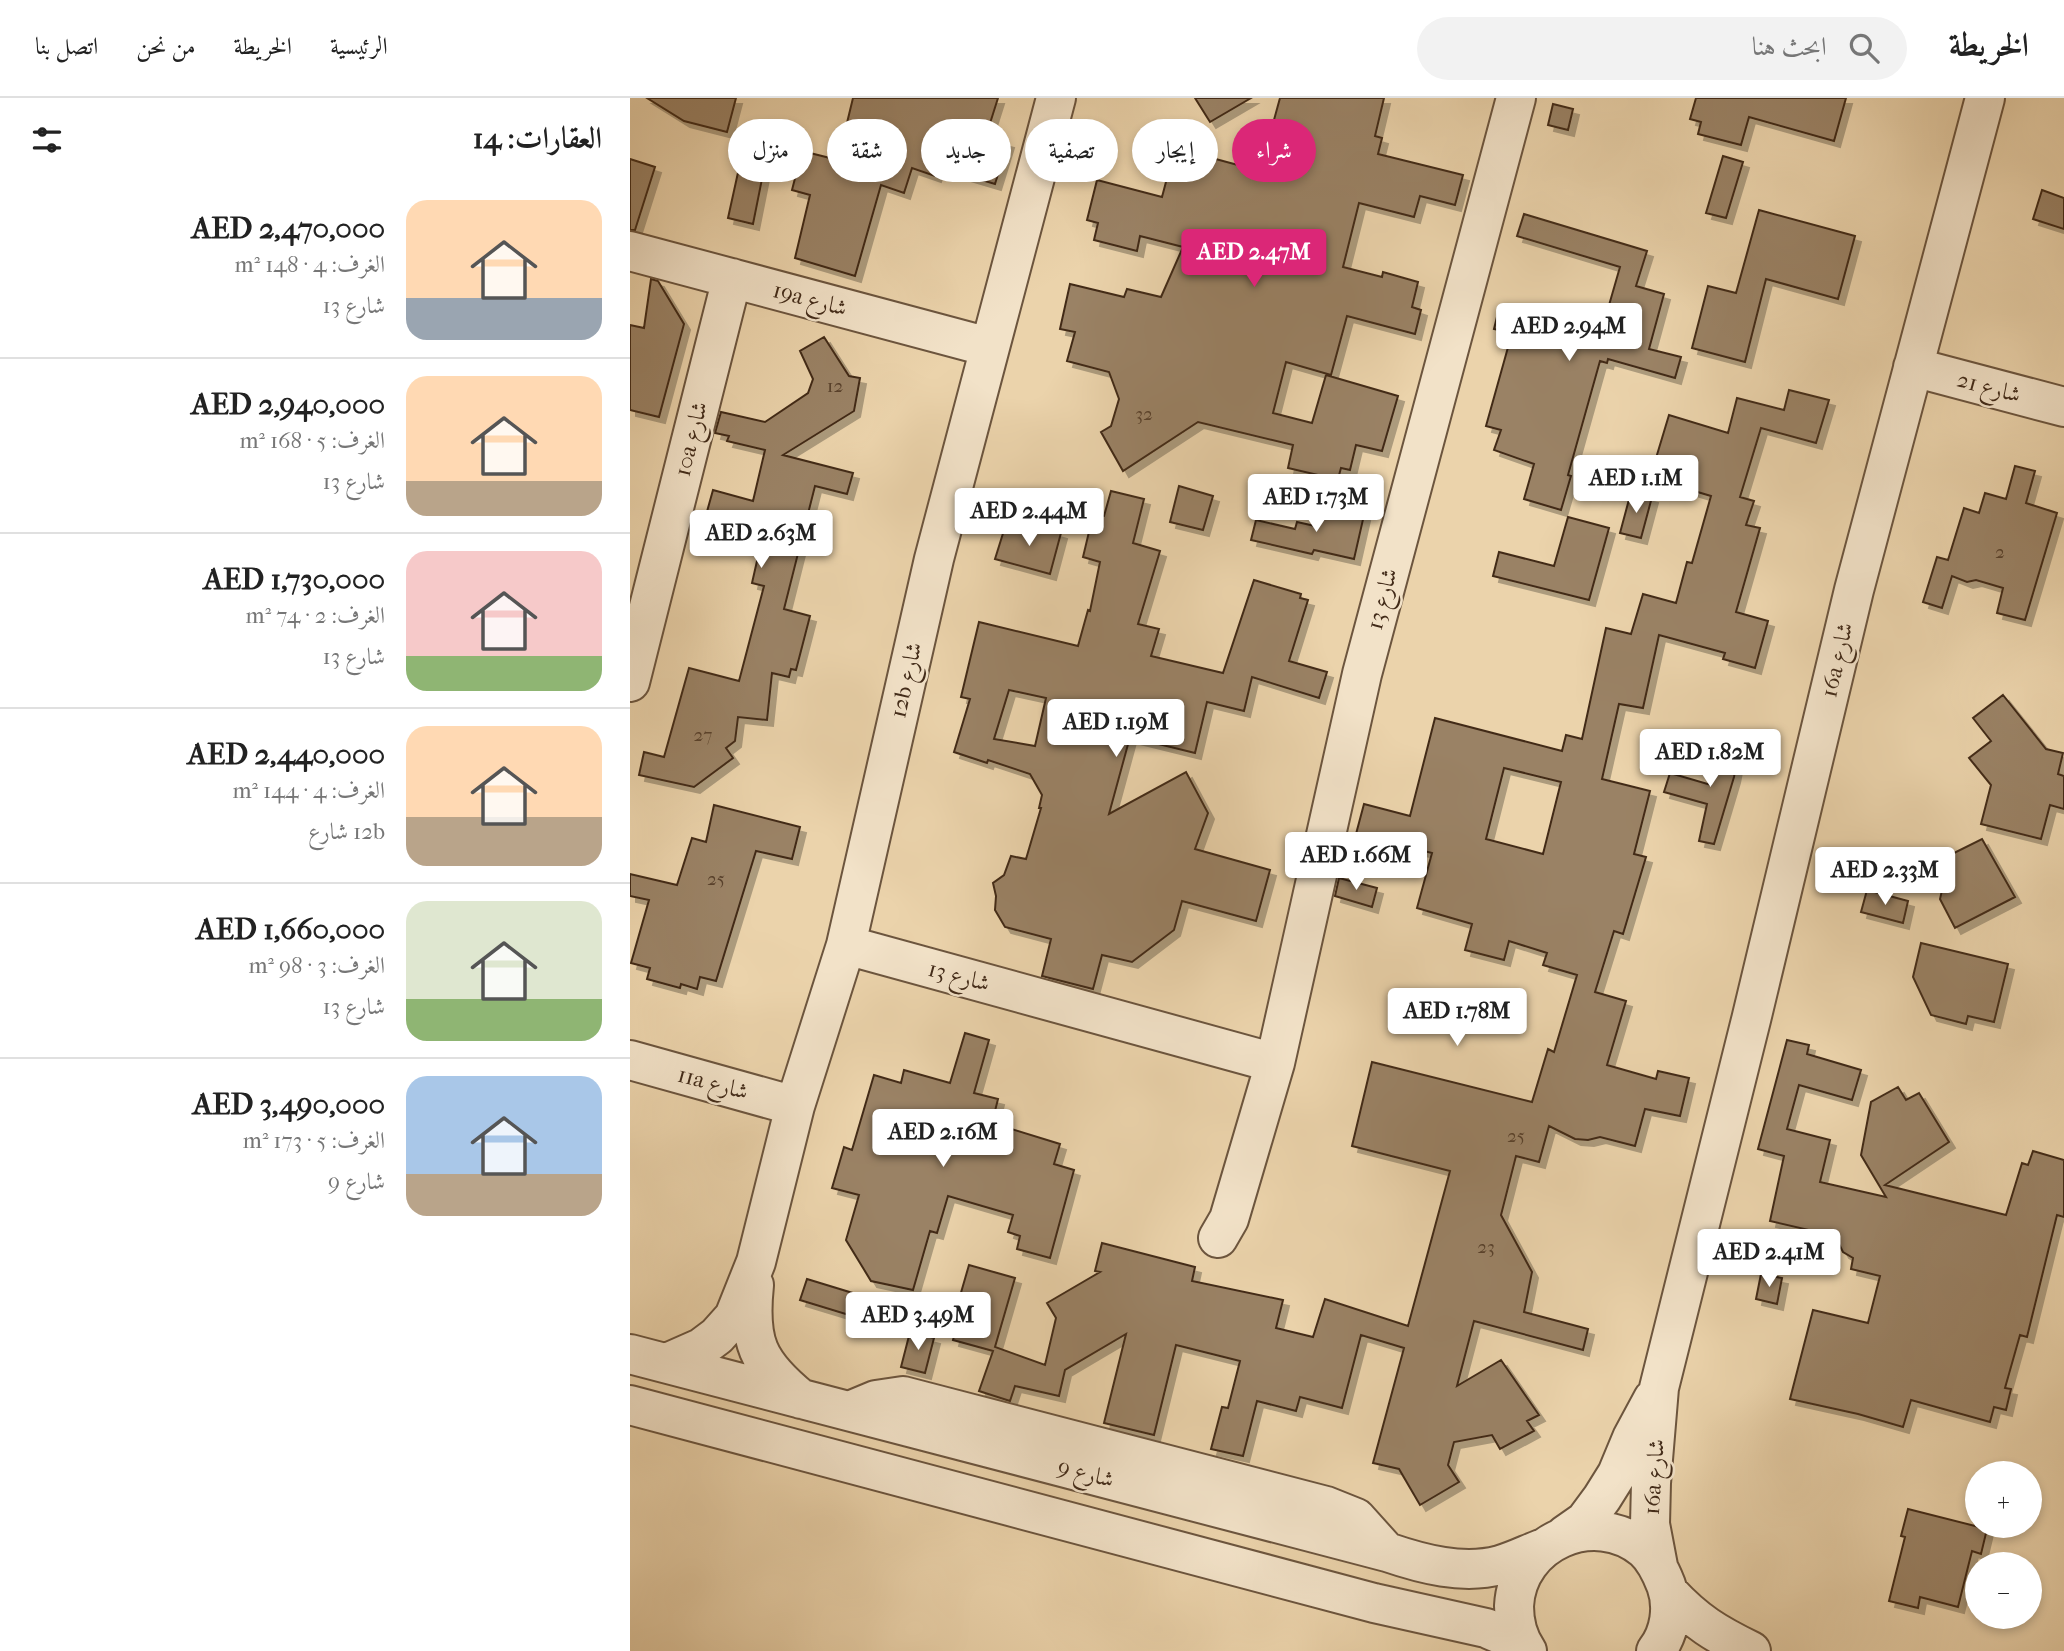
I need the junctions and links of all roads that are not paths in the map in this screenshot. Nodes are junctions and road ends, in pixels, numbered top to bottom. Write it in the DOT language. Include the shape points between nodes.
graph roads {
  1 [pos="1056,98"];
  2 [pos="1516,98"];
  3 [pos="1984,98"];
  4 [pos="630,251"];
  5 [pos="732,278"];
  6 [pos="989,347"];
  7 [pos="1913,367"];
  8 [pos="2064,407"];
  9 [pos="630,682"];
  10 [pos="846,945"];
  11 [pos="630,1060"];
  12 [pos="1275,1063"];
  13 [pos="795,1106"];
  14 [pos="1218,1238"];
  15 [pos="756,1262"];
  16 [pos="630,1354"];
  17 [pos="667,1363"];
  18 [pos="1659,1388"];
  19 [pos="803,1401"];
  20 [pos="630,1405"];
  21 [pos="1553,1542"];
  22 [pos="1664,1579"];
  23 [pos="1524,1647"];
  24 [pos="1656,1651"];
  25 [pos="1751,1651"];
  1 -- 6 [label="street, 12b شارع"];
  2 -- 12 [label="street, شارع 13" via="1362,674"];
  3 -- 7 [label="street, 16a شارع"];
  4 -- 5 [label="street, 19a شارع"];
  5 -- 6 [label="street, 19a شارع"];
  5 -- 9 [label="street, 10a شارع"];
  6 -- 10 [label="street, 12b شارع" via="934,559"];
  7 -- 8 [label="street, شارع 21"];
  7 -- 18 [label="street, 16a شارع"];
  10 -- 12 [label="street, شارع 13"];
  10 -- 13 [label="street, 12b شارع"];
  11 -- 13 [label="street, 11a شارع"];
  12 -- 14 [label="street, شارع 13" via="1229,1219"];
  13 -- 15 [label="street, 12b شارع"];
  15 -- 17 [label="street, 12b شارع" via="734,1317 701,1348"];
  15 -- 19 [label="street, 12b شارع" via="753,1339 778,1380"];
  16 -- 17 [label="street, شارع 9"];
  17 -- 19 [label="street, شارع 9"];
  18 -- 21 [label="street, 16a شارع" via="1602,1498 1584,1521"];
  18 -- 22 [label="street, 16a شارع" via="1650,1524"];
  19 -- 21 [label="street, شارع 9" via="1427,1566 1499,1566"];
  20 -- 23 [label="street" via="1360,1600 1486,1628"];
  21 -- 22 [label="street" via="1586,1530 1617,1535 1645,1550"];
  21 -- 23 [label="street" via="1524,1568 1515,1592 1514,1617"];
  22 -- 24 [label="street, 16a شارع" via="1670,1618"];
  22 -- 25 [label="street" via="1688,1612 1713,1632"];
}
